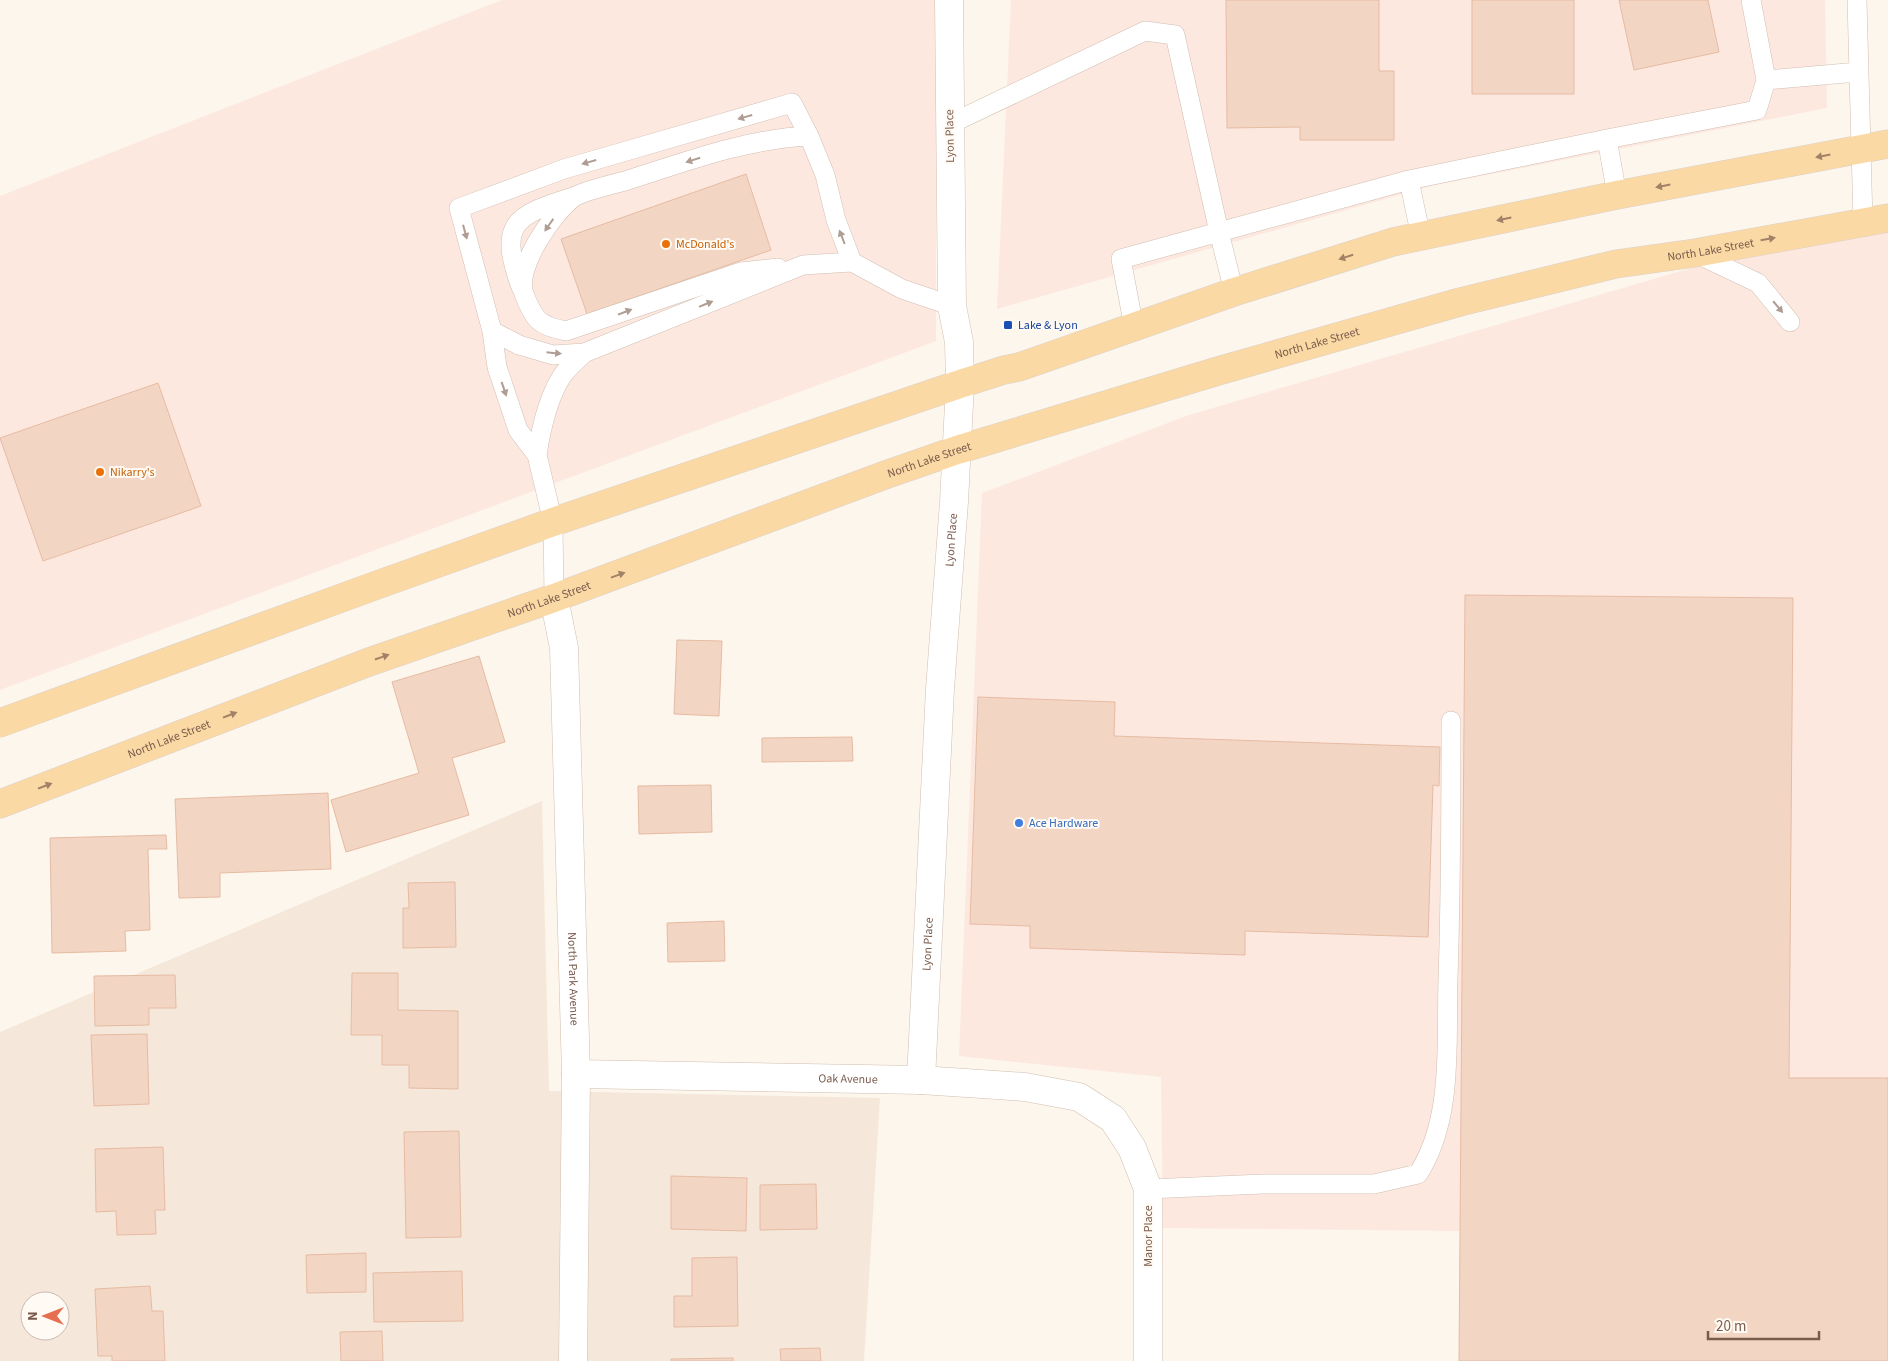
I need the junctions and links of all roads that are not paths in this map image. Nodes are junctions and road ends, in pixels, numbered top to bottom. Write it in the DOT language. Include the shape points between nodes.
graph roads {
  1 [pos="949,0"];
  2 [pos="1751,0"];
  3 [pos="1857,0"];
  4 [pos="1858,72"];
  5 [pos="1766,80"];
  6 [pos="950,124"];
  7 [pos="809,136"];
  8 [pos="1607,139"];
  9 [pos="1888,144"];
  10 [pos="1860,149"];
  11 [pos="1408,180"];
  12 [pos="1617,195"];
  13 [pos="574,196"];
  14 [pos="1875,220"];
  15 [pos="1219,232"];
  16 [pos="1421,237"];
  17 [pos="1695,252"];
  18 [pos="852,262"];
  19 [pos="803,265"];
  20 [pos="521,288"];
  21 [pos="1234,292"];
  22 [pos="952,306"];
  23 [pos="1790,322"];
  24 [pos="1134,327"];
  25 [pos="492,331"];
  26 [pos="584,353"];
  27 [pos="960,384"];
  28 [pos="957,450"];
  29 [pos="537,455"];
  30 [pos="553,522"];
  31 [pos="554,598"];
  32 [pos="1450,721"];
  33 [pos="0,723"];
  34 [pos="0,804"];
  35 [pos="576,1074"];
  36 [pos="921,1080"];
  37 [pos="1112,1119"];
  38 [pos="1148,1189"];
  39 [pos="573,1361"];
  40 [pos="1148,1361"];
  1 -- 6 [label="street, Lyon Place"];
  2 -- 5 [label="lane"];
  3 -- 4 [label="lane"];
  4 -- 5 [label="lane"];
  4 -- 10 [label="lane"];
  5 -- 8 [label="lane" via="1757,110"];
  6 -- 15 [label="lane" via="1145,31 1175,35"];
  6 -- 22 [label="street, Lyon Place"];
  7 -- 13 [label="lane, one-way" via="763,141 718,152"];
  18 -- 7 [label="lane, one-way" via="836,220 825,175"];
  7 -- 25 [label="lane, one-way" via="792,103 564,169 459,208"];
  8 -- 11 [label="lane"];
  8 -- 12 [label="lane"];
  9 -- 10 [label="main road"];
  10 -- 12 [label="main road, one-way"];
  10 -- 14 [label="lane"];
  11 -- 15 [label="lane"];
  11 -- 16 [label="lane"];
  12 -- 16 [label="main road, one-way"];
  13 -- 20 [label="lane, one-way" via="550,222 533,251"];
  13 -- 20 [label="lane" via="539,208 516,224 511,238 512,262"];
  17 -- 14 [label="main road, North Lake Street, one-way"];
  15 -- 21 [label="lane"];
  15 -- 24 [label="lane" via="1121,259"];
  16 -- 21 [label="main road, one-way" via="1393,242"];
  17 -- 23 [label="lane, one-way" via="1758,284"];
  17 -- 28 [label="main road, North Lake Street" via="1616,264 1460,302"];
  18 -- 19 [label="lane"];
  18 -- 22 [label="lane" via="902,289"];
  20 -- 19 [label="lane, one-way" via="532,315 550,328 566,331 741,272"];
  26 -- 19 [label="lane, one-way"];
  21 -- 24 [label="main road"];
  22 -- 27 [label="street, Lyon Place" via="959,342"];
  24 -- 27 [label="main road"];
  25 -- 26 [label="lane, one-way" via="519,346 553,355"];
  25 -- 29 [label="lane, one-way" via="496,367 518,430"];
  26 -- 29 [label="lane" via="563,375 550,401"];
  27 -- 28 [label="street, Lyon Place"];
  27 -- 30 [label="main road"];
  31 -- 28 [label="main road, North Lake Street, one-way"];
  28 -- 36 [label="street, Lyon Place" via="940,689"];
  29 -- 30 [label="lane"];
  30 -- 31 [label="lane"];
  30 -- 33 [label="main road"];
  34 -- 31 [label="main road, North Lake Street, one-way" via="369,662"];
  31 -- 35 [label="street, North Park Avenue" via="564,648"];
  32 -- 38 [label="lane" via="1448,1069 1438,1127 1428,1159 1418,1174 1374,1184"];
  35 -- 36 [label="street, Oak Avenue"];
  35 -- 39 [label="street, North Park Avenue"];
  36 -- 37 [label="street, Oak Avenue" via="1025,1087 1079,1097"];
  37 -- 38 [label="street, Manor Place" via="1132,1148"];
  38 -- 40 [label="street, Manor Place"];
}
